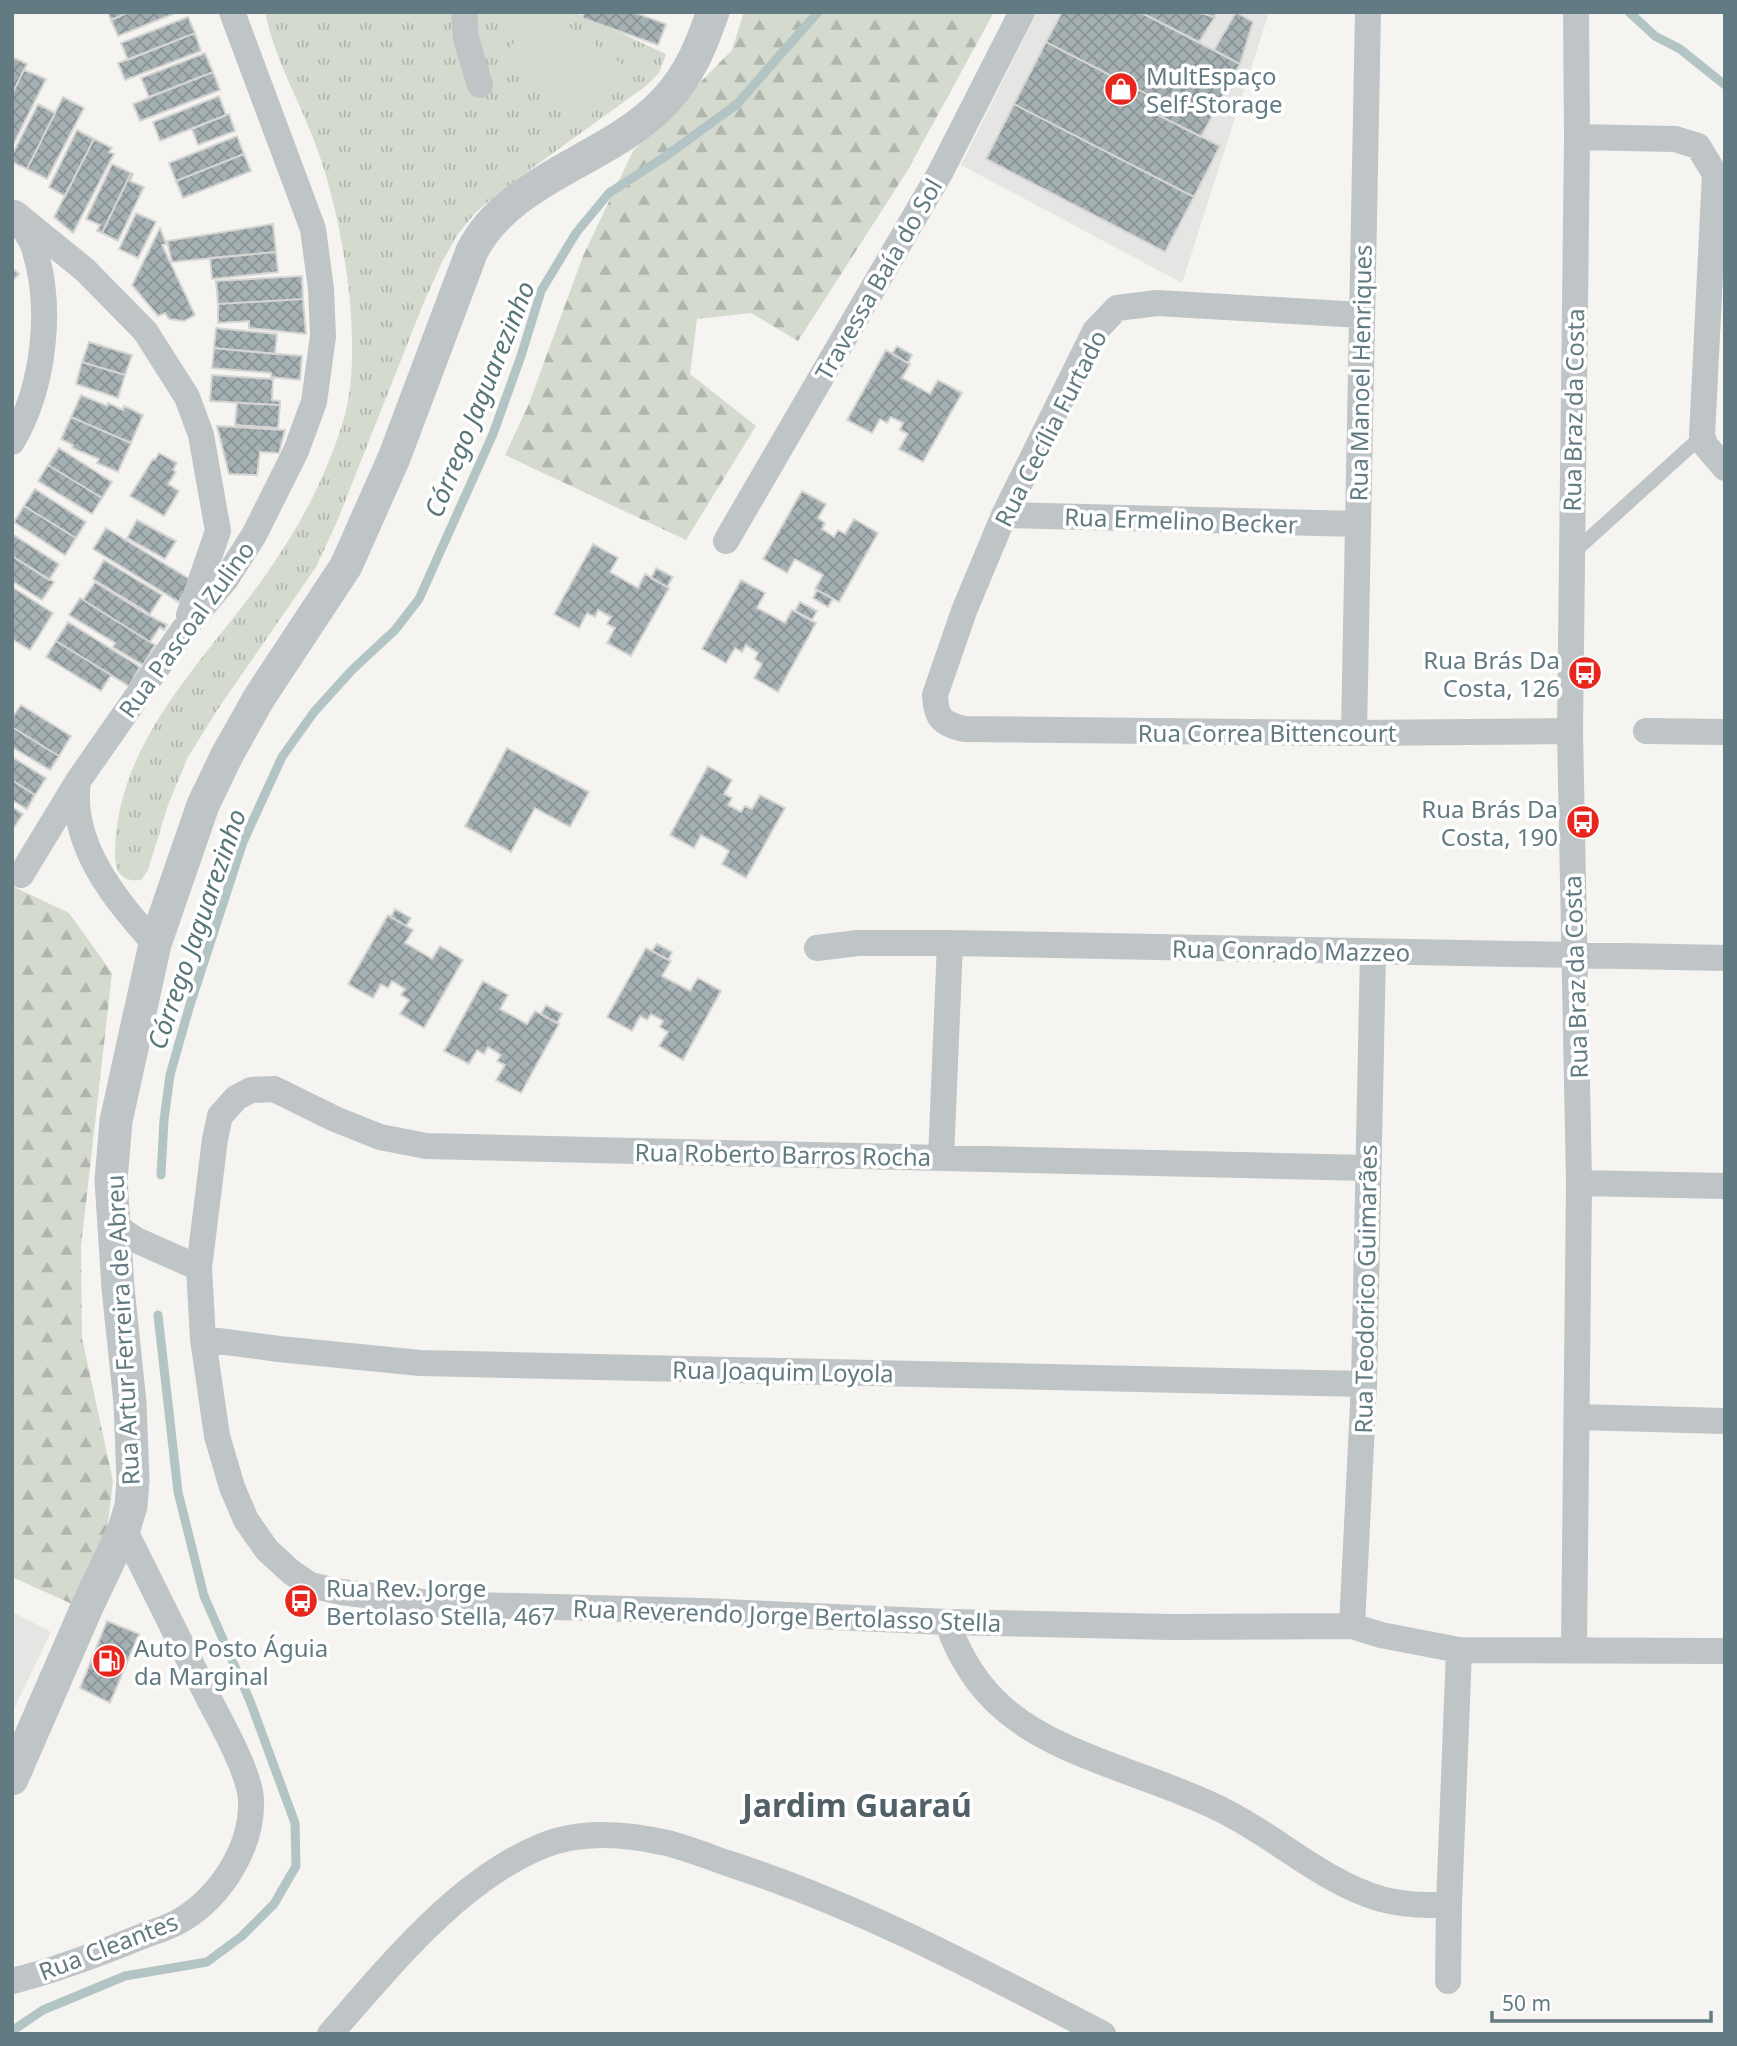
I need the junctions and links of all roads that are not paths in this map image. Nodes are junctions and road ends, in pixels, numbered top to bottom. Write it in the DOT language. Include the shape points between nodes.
graph roads {
  1 [pos="232,12"];
  2 [pos="464,12"];
  3 [pos="713,12"];
  4 [pos="1022,12"];
  5 [pos="1368,12"];
  6 [pos="1576,12"];
  7 [pos="480,85"];
  8 [pos="1577,137"];
  9 [pos="13,213"];
  10 [pos="1361,315"];
  11 [pos="1702,436"];
  12 [pos="12,442"];
  13 [pos="1725,468"];
  14 [pos="1004,515"];
  15 [pos="1358,524"];
  16 [pos="726,541"];
  17 [pos="1571,554"];
  18 [pos="184,629"];
  19 [pos="964,729"];
  20 [pos="1570,731"];
  21 [pos="1646,731"];
  22 [pos="1725,732"];
  23 [pos="1354,733"];
  24 [pos="78,781"];
  25 [pos="21,875"];
  26 [pos="950,943"];
  27 [pos="155,944"];
  28 [pos="817,948"];
  29 [pos="1373,952"];
  30 [pos="1575,956"];
  31 [pos="1725,958"];
  32 [pos="220,1116"];
  33 [pos="941,1158"];
  34 [pos="1368,1168"];
  35 [pos="1579,1183"];
  36 [pos="1725,1186"];
  37 [pos="124,1232"];
  38 [pos="188,1264"];
  39 [pos="203,1339"];
  40 [pos="1364,1384"];
  41 [pos="1577,1417"];
  42 [pos="1725,1421"];
  43 [pos="124,1529"];
  44 [pos="947,1622"];
  45 [pos="1352,1626"];
  46 [pos="1574,1648"];
  47 [pos="1459,1650"];
  48 [pos="1725,1651"];
  49 [pos="12,1779"];
  50 [pos="1449,1904"];
  51 [pos="12,1981"];
  52 [pos="1448,1981"];
  53 [pos="330,2034"];
  54 [pos="1103,2034"];
  1 -- 18 [label="street, Rua Pascoal Zulino" via="313,229 323,336 314,402 296,451 254,536"];
  2 -- 7 [label="street" via="466,38"];
  3 -- 27 [label="street, Rua Artur Ferreira de Abreu" via="690,71 664,103 633,128 524,194 482,231 370,516 346,566 227,755 203,805"];
  4 -- 16 [label="street, Travessa Baía do Sol" via="940,173"];
  5 -- 10 [label="street, Rua Manoel Henriques"];
  6 -- 8 [label="street, Rua Braz da Costa"];
  8 -- 11 [label="street" via="1675,139 1698,146 1715,173"];
  8 -- 17 [label="street, Rua Braz da Costa"];
  9 -- 12 [label="street" via="33,245 43,293 44,327 38,377 24,422"];
  9 -- 18 [label="street" via="85,270 145,331 187,397 201,435 218,531"];
  10 -- 14 [label="street, Rua Cecília Furtado" via="1157,303 1116,308 1095,331"];
  10 -- 15 [label="street, Rua Manoel Henriques"];
  11 -- 13 [label="street"];
  11 -- 17 [label="lane"];
  14 -- 15 [label="street, Rua Ermelino Becker"];
  14 -- 19 [label="street, Rua Cecília Furtado" via="935,695 936,710 945,723"];
  15 -- 23 [label="street, Rua Manoel Henriques"];
  17 -- 20 [label="street, Rua Braz da Costa"];
  18 -- 24 [label="street, Rua Pascoal Zulino"];
  19 -- 23 [label="street, Rua Correa Bittencourt"];
  20 -- 23 [label="street, Rua Correa Bittencourt"];
  20 -- 30 [label="street, Rua Braz da Costa"];
  21 -- 22 [label="street"];
  24 -- 25 [label="street, Rua Pascoal Zulino"];
  24 -- 27 [label="street" via="76,799 87,845 104,882"];
  26 -- 28 [label="street, Rua Conrado Mazzeo"];
  26 -- 29 [label="street, Rua Conrado Mazzeo"];
  26 -- 33 [label="street"];
  27 -- 37 [label="street, Rua Artur Ferreira de Abreu" via="116,1121 111,1180"];
  29 -- 30 [label="street, Rua Conrado Mazzeo"];
  29 -- 34 [label="street, Rua Teodorico Guimarães"];
  30 -- 31 [label="street, Rua Conrado Mazzeo"];
  30 -- 35 [label="street, Rua Braz da Costa"];
  32 -- 33 [label="street, Rua Roberto Barros Rocha" via="236,1098 251,1090 274,1089 380,1137 426,1146"];
  32 -- 38 [label="street, Rua Reverendo Jorge Bertolasso Stella"];
  33 -- 34 [label="street, Rua Roberto Barros Rocha"];
  34 -- 40 [label="street, Rua Teodorico Guimarães"];
  35 -- 36 [label="street"];
  35 -- 41 [label="street, Rua Braz da Costa"];
  37 -- 38 [label="street"];
  37 -- 43 [label="street, Rua Artur Ferreira de Abreu" via="133,1480"];
  38 -- 39 [label="street, Rua Reverendo Jorge Bertolasso Stella"];
  39 -- 40 [label="street, Rua Joaquim Loyola" via="420,1363"];
  39 -- 44 [label="street, Rua Reverendo Jorge Bertolasso Stella" via="217,1436 246,1520 267,1550 310,1585 438,1604"];
  40 -- 45 [label="street, Rua Teodorico Guimarães"];
  41 -- 42 [label="street"];
  41 -- 46 [label="street, Rua Braz da Costa"];
  43 -- 49 [label="street, Rua Artur Ferreira de Abreu"];
  43 -- 51 [label="street, Rua Cleantes" via="237,1754 251,1798 247,1831 239,1858 228,1874 183,1920"];
  44 -- 45 [label="street, Rua Reverendo Jorge Bertolasso Stella"];
  44 -- 50 [label="street" via="972,1676 1004,1710 1053,1742 1225,1811 1303,1860 1380,1899 1410,1905"];
  45 -- 47 [label="street, Rua Reverendo Jorge Bertolasso Stella"];
  46 -- 47 [label="street, Rua Reverendo Jorge Bertolasso Stella"];
  46 -- 48 [label="street, Rua Reverendo Jorge Bertolasso Stella"];
  47 -- 50 [label="street"];
  50 -- 52 [label="street"];
  53 -- 54 [label="street" via="460,1897 542,1846 575,1836 615,1835 666,1843 767,1876 873,1919"];
}
